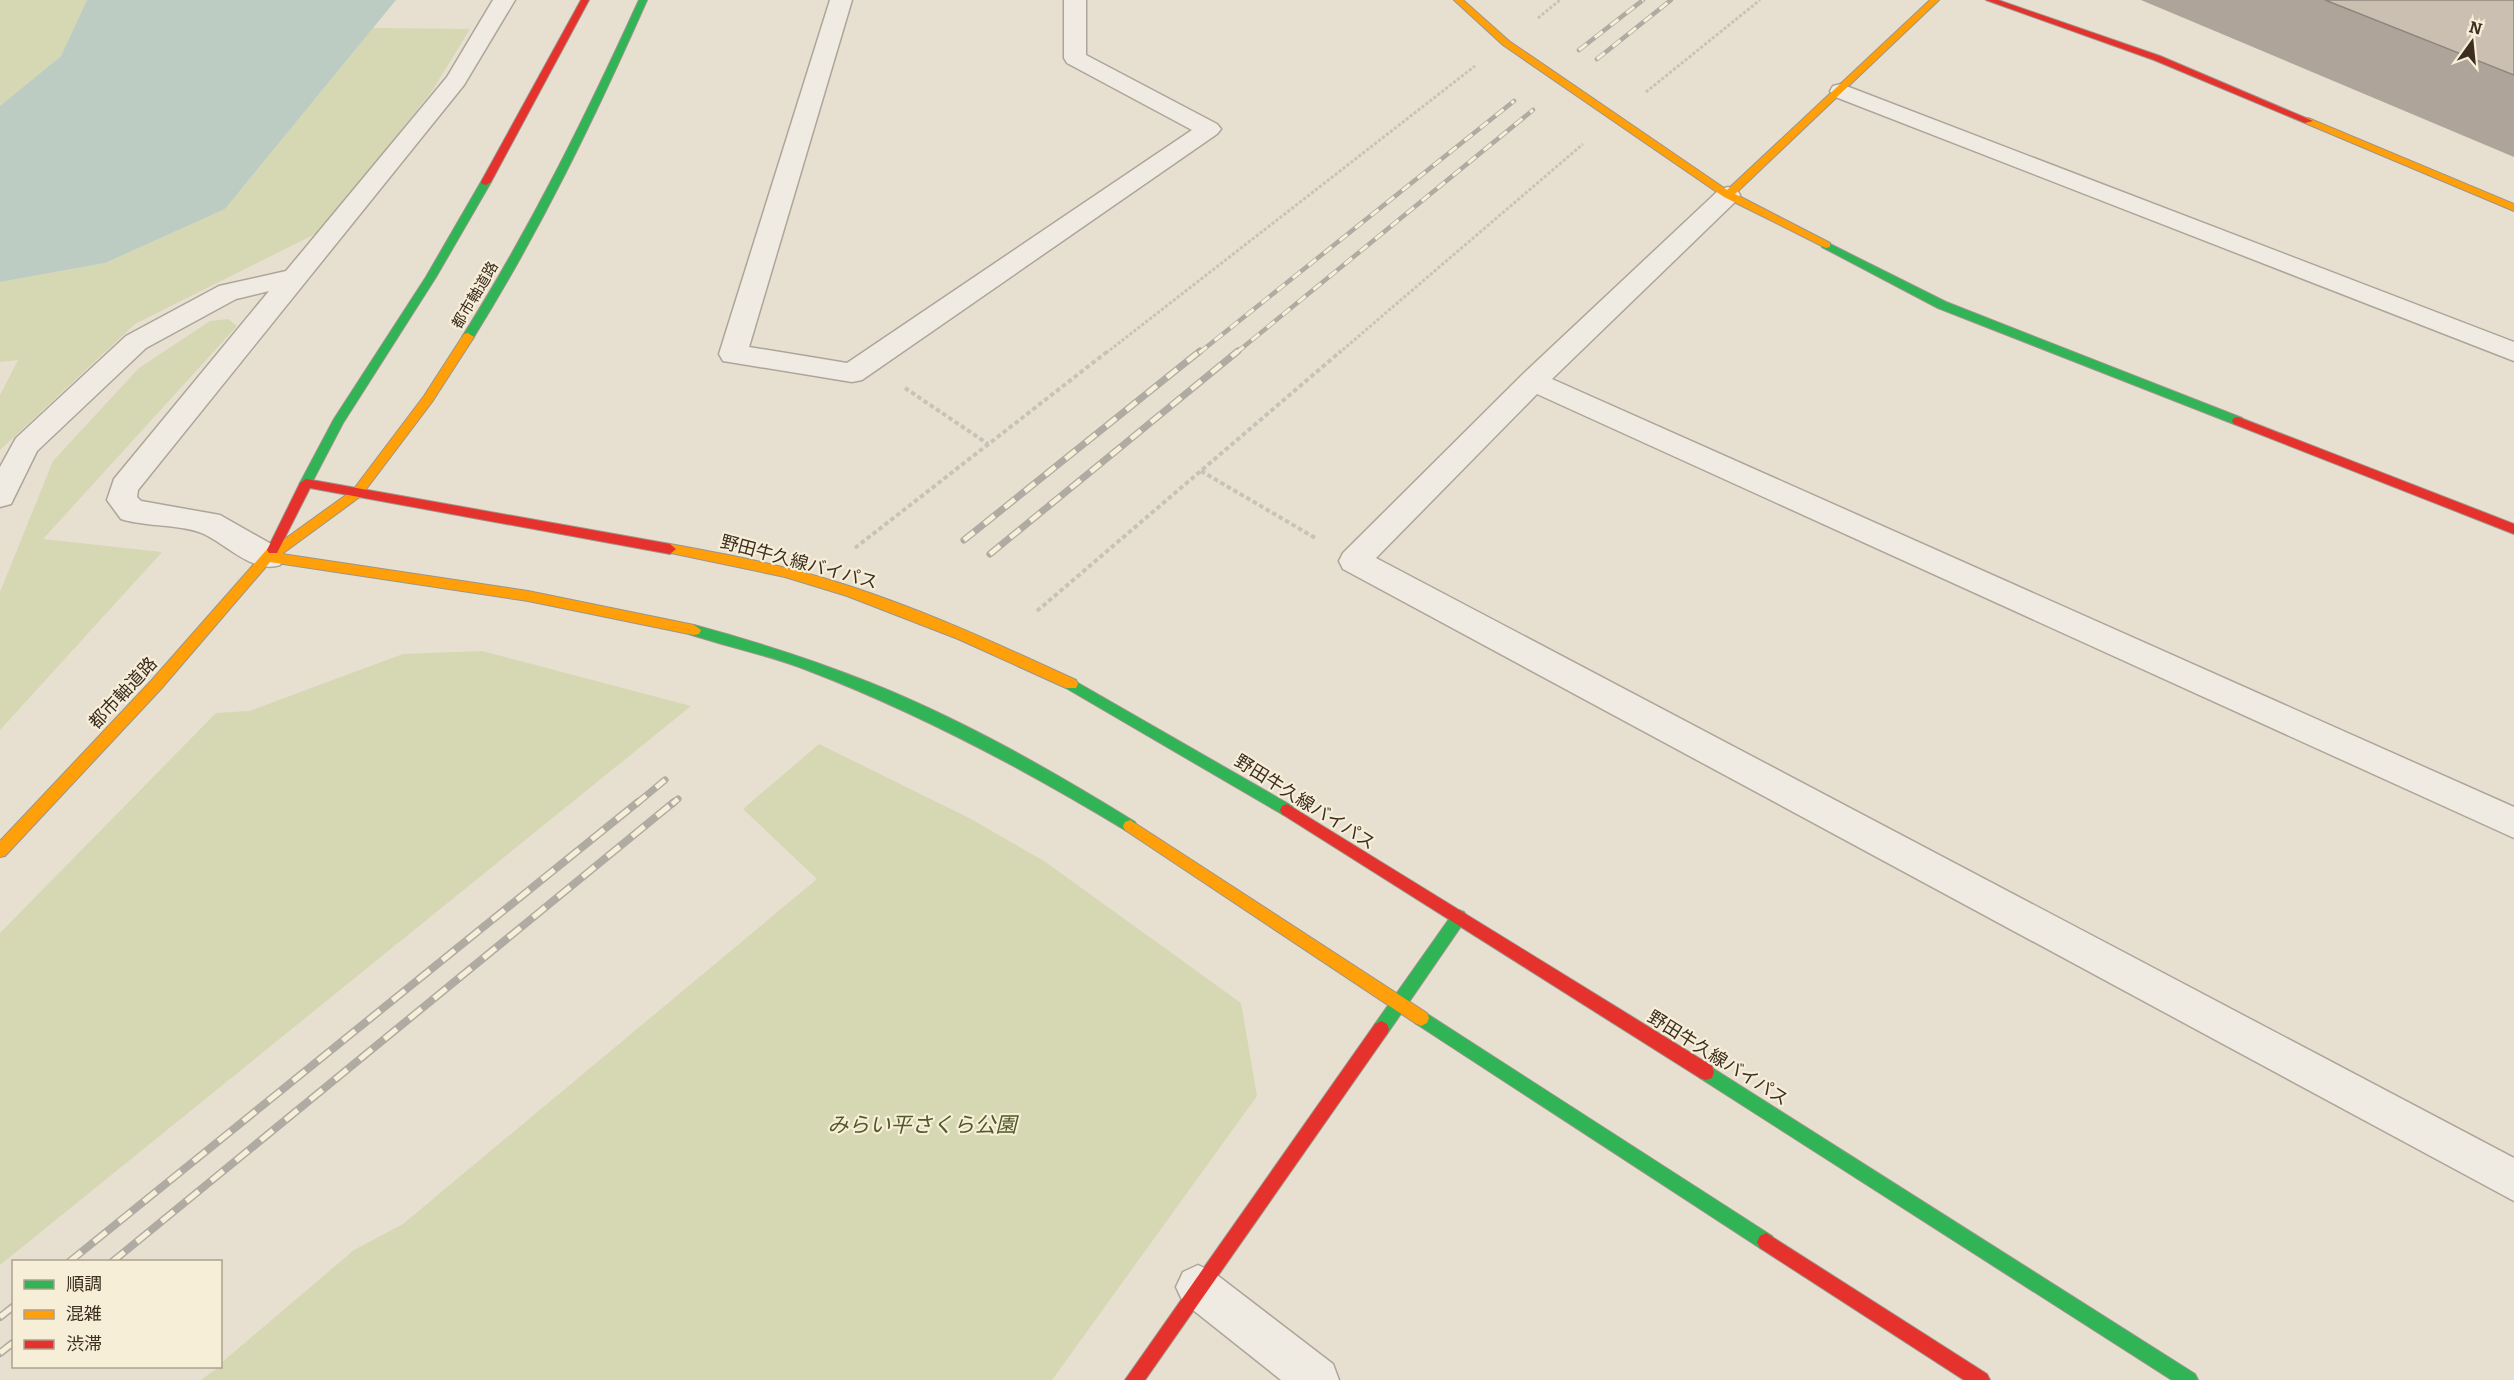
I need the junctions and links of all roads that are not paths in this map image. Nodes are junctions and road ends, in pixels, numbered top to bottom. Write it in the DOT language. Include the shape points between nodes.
graph roads {
  1 [pos="504,0"];
  2 [pos="585,0"];
  3 [pos="643,0"];
  4 [pos="840,0"];
  5 [pos="1075,0"];
  6 [pos="1458,0"];
  7 [pos="1935,0"];
  8 [pos="1990,0"];
  9 [pos="1841,91"];
  10 [pos="1728,195"];
  11 [pos="2514,208"];
  12 [pos="295,278"];
  13 [pos="2514,352"];
  14 [pos="1533,381"];
  15 [pos="306,483"];
  16 [pos="357,493"];
  17 [pos="0,496"];
  18 [pos="2514,529"];
  19 [pos="269,557"];
  20 [pos="2514,823"];
  21 [pos="0,851"];
  22 [pos="1459,917"];
  23 [pos="1398,1002"];
  24 [pos="2514,1180"];
  25 [pos="1198,1287"];
  26 [pos="1134,1380"];
  27 [pos="1317,1380"];
  28 [pos="1981,1380"];
  29 [pos="2188,1380"];
  1 -- 12 [label="street" via="456,80"];
  2 -- 15 [label="main road, 都市軸道路" via="431,277 338,422"];
  3 -- 16 [label="main road, 都市軸道路" via="571,159 496,295 409,429"];
  4 -- 5 [label="street" via="733,354 852,373 1209,129 1075,58"];
  6 -- 10 [label="main road" via="1506,42"];
  7 -- 9 [label="main road"];
  8 -- 11 [label="main road" via="2157,58"];
  9 -- 10 [label="main road"];
  9 -- 13 [label="street"];
  10 -- 14 [label="street"];
  10 -- 18 [label="main road" via="1942,305"];
  12 -- 17 [label="street" via="228,292 136,342 26,445"];
  12 -- 19 [label="street" via="124,487 122,500 132,511 209,523"];
  14 -- 20 [label="street"];
  14 -- 24 [label="street" via="1354,561"];
  15 -- 16 [label="main road, 野田牛久線バイパス"];
  15 -- 19 [label="main road, 都市軸道路"];
  16 -- 19 [label="main road, 都市軸道路"];
  16 -- 22 [label="main road, 野田牛久線バイパス" via="747,563 851,592 1078,687"];
  19 -- 21 [label="main road, 都市軸道路"];
  19 -- 23 [label="main road" via="529,597 657,622 781,655 885,695 994,746 1103,810"];
  22 -- 23 [label="main road"];
  22 -- 29 [label="main road, 野田牛久線バイパス"];
  23 -- 25 [label="main road"];
  23 -- 28 [label="main road"];
  25 -- 26 [label="main road"];
  25 -- 27 [label="street"];
}
